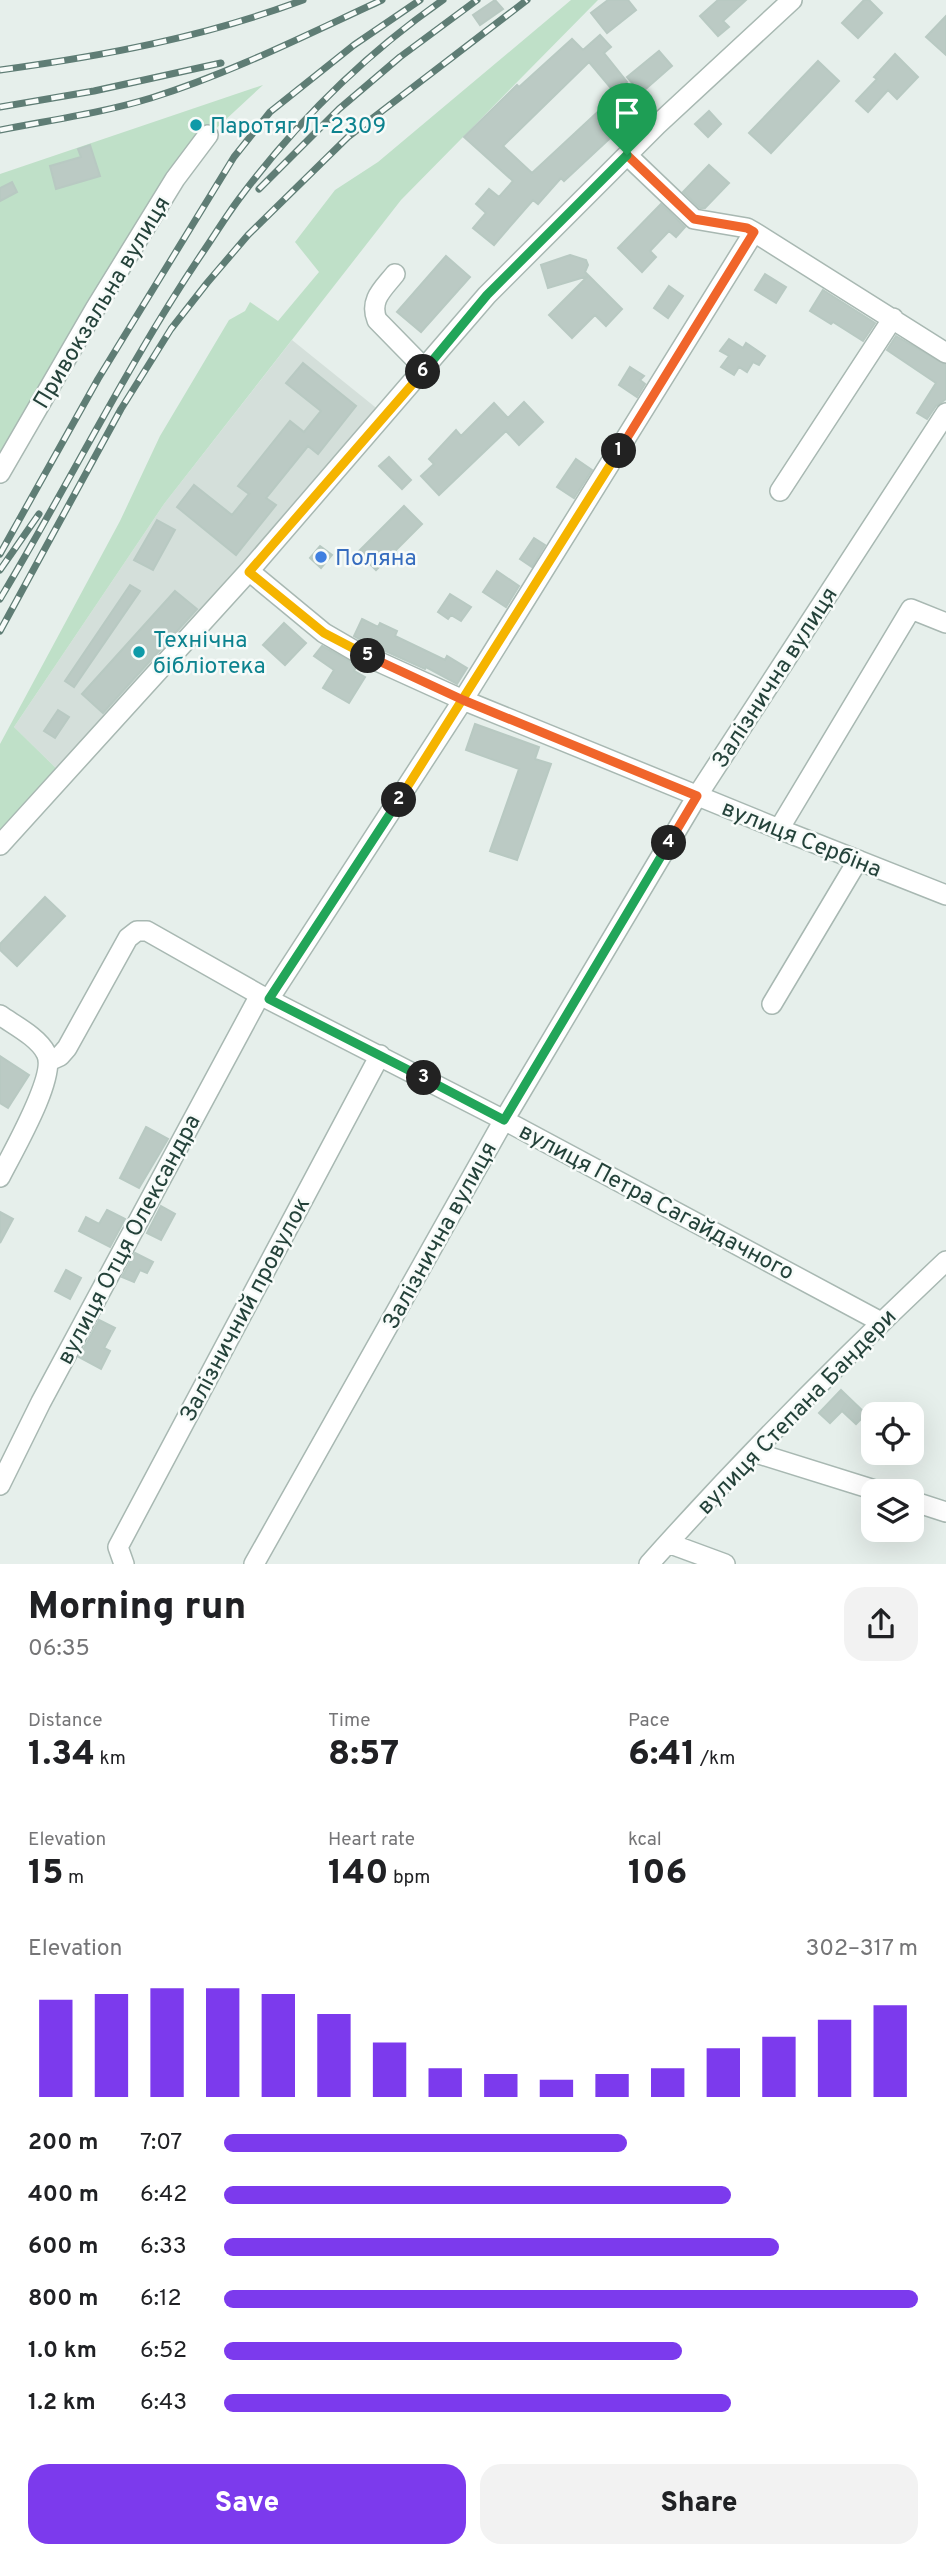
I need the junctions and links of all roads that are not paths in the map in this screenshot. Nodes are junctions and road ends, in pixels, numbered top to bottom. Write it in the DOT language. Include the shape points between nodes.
graph roads {
  1 [pos="792,0"];
  2 [pos="208,135"];
  3 [pos="627,155"];
  4 [pos="754,232"];
  5 [pos="395,274"];
  6 [pos="893,318"];
  7 [pos="946,353"];
  8 [pos="425,369"];
  9 [pos="946,413"];
  10 [pos="0,473"];
  11 [pos="780,491"];
  12 [pos="249,572"];
  13 [pos="946,623"];
  14 [pos="463,700"];
  15 [pos="697,796"];
  16 [pos="779,829"];
  17 [pos="0,845"];
  18 [pos="858,860"];
  19 [pos="946,895"];
  20 [pos="265,997"];
  21 [pos="772,1004"];
  22 [pos="0,1015"];
  23 [pos="380,1055"];
  24 [pos="49,1061"];
  25 [pos="504,1120"];
  26 [pos="0,1177"];
  27 [pos="946,1261"];
  28 [pos="881,1322"];
  29 [pos="753,1452"];
  30 [pos="0,1485"];
  31 [pos="861,1486"];
  32 [pos="924,1505"];
  33 [pos="946,1512"];
  34 [pos="668,1543"];
  35 [pos="690,1557"];
  36 [pos="124,1564"];
  37 [pos="254,1564"];
  38 [pos="649,1564"];
  39 [pos="725,1564"];
  1 -- 3 [label="street"];
  2 -- 10 [label="street, Привокзальна вулиця" via="153,215"];
  3 -- 4 [label="street" via="694,219"];
  3 -- 8 [label="street" via="487,295"];
  4 -- 6 [label="street"];
  4 -- 14 [label="street, вулиця Отця Олександра"];
  5 -- 8 [label="street" via="376,297 374,314"];
  6 -- 7 [label="street"];
  6 -- 11 [label="street"];
  8 -- 12 [label="street"];
  9 -- 15 [label="street, Залізнична вулиця"];
  12 -- 14 [label="street, вулиця Сербіна" via="338,642"];
  12 -- 17 [label="street"];
  13 -- 16 [label="street" via="911,609"];
  14 -- 15 [label="street, вулиця Сербіна"];
  14 -- 20 [label="street, вулиця Отця Олександра"];
  15 -- 16 [label="street, вулиця Сербіна"];
  15 -- 25 [label="street, Залізнична вулиця"];
  16 -- 18 [label="street, вулиця Сербіна"];
  18 -- 19 [label="street, вулиця Сербіна"];
  18 -- 21 [label="street"];
  20 -- 23 [label="street, вулиця Петра Сагайдачного"];
  20 -- 24 [label="street, вулиця Петра Сагайдачного" via="147,931 134,932 67,1048"];
  20 -- 30 [label="street, вулиця Отця Олександра" via="41,1402"];
  22 -- 24 [label="street" via="40,1045"];
  23 -- 25 [label="street, вулиця Петра Сагайдачного"];
  23 -- 36 [label="street, Залізничний провулок" via="118,1547"];
  24 -- 26 [label="street" via="44,1086"];
  25 -- 28 [label="street, вулиця Петра Сагайдачного"];
  25 -- 37 [label="street, Залізнична вулиця"];
  27 -- 28 [label="street, вулиця Степана Бандери"];
  28 -- 29 [label="street, вулиця Степана Бандери"];
  29 -- 31 [label="street"];
  29 -- 34 [label="street, вулиця Степана Бандери"];
  32 -- 33 [label="street"];
  34 -- 35 [label="street"];
  34 -- 38 [label="street, вулиця Степана Бандери"];
  35 -- 39 [label="street"];
}
